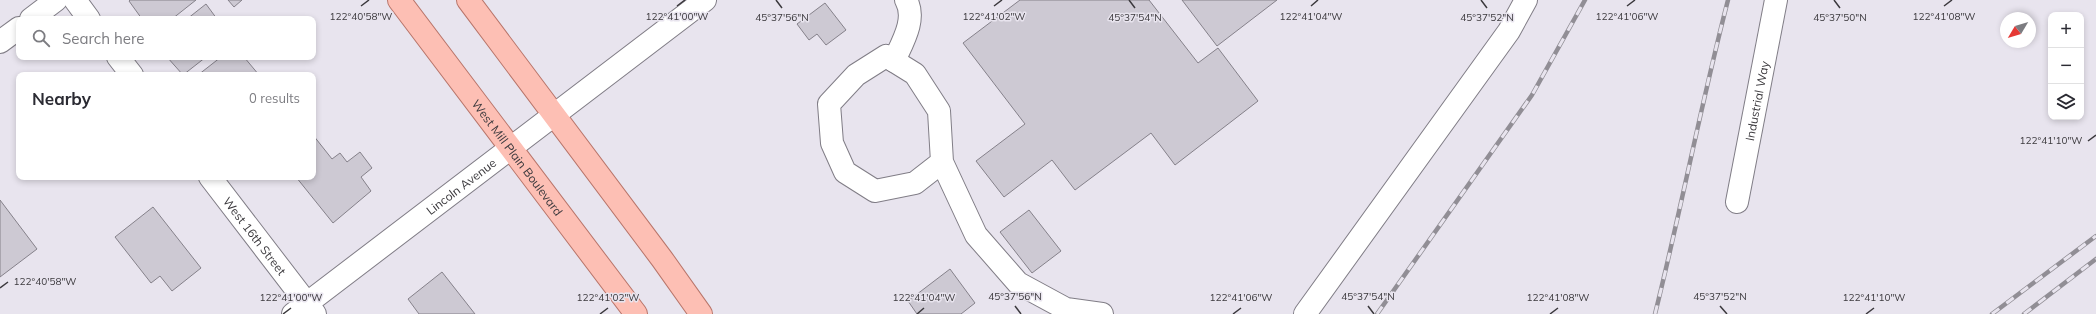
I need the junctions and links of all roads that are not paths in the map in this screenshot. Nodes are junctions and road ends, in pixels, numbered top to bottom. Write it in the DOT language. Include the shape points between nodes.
graph roads {
  1 [pos="56,0"];
  2 [pos="75,0"];
  3 [pos="398,0"];
  4 [pos="468,0"];
  5 [pos="704,0"];
  6 [pos="906,0"];
  7 [pos="1526,0"];
  8 [pos="1776,0"];
  9 [pos="35,16"];
  10 [pos="87,16"];
  11 [pos="16,30"];
  12 [pos="0,42"];
  13 [pos="120,60"];
  14 [pos="894,61"];
  15 [pos="130,72"];
  16 [pos="555,114"];
  17 [pos="511,148"];
  18 [pos="942,162"];
  19 [pos="212,180"];
  20 [pos="1737,202"];
  21 [pos="305,310"];
  22 [pos="636,314"];
  23 [pos="701,314"];
  24 [pos="1102,314"];
  25 [pos="1305,314"];
  1 -- 9 [label="street"];
  2 -- 10 [label="street"];
  3 -- 17 [label="main road, West Mill Plain Boulevard"];
  4 -- 16 [label="main road"];
  5 -- 16 [label="street, Lincoln Avenue"];
  6 -- 14 [label="street" via="910,6 908,31"];
  7 -- 25 [label="street" via="1509,31"];
  8 -- 20 [label="street, Industrial Way"];
  11 -- 12 [label="street"];
  13 -- 15 [label="street"];
  14 -- 18 [label="street" via="915,74 939,111"];
  14 -- 18 [label="street" via="886,56 856,75 829,104 832,143 844,172 875,191 915,183"];
  16 -- 17 [label="street, Lincoln Avenue"];
  16 -- 23 [label="main road"];
  17 -- 21 [label="street, Lincoln Avenue"];
  17 -- 22 [label="main road, West Mill Plain Boulevard"];
  18 -- 24 [label="street" via="976,235 1018,283 1066,309"];
  19 -- 21 [label="street, West 16th Street"];
}
